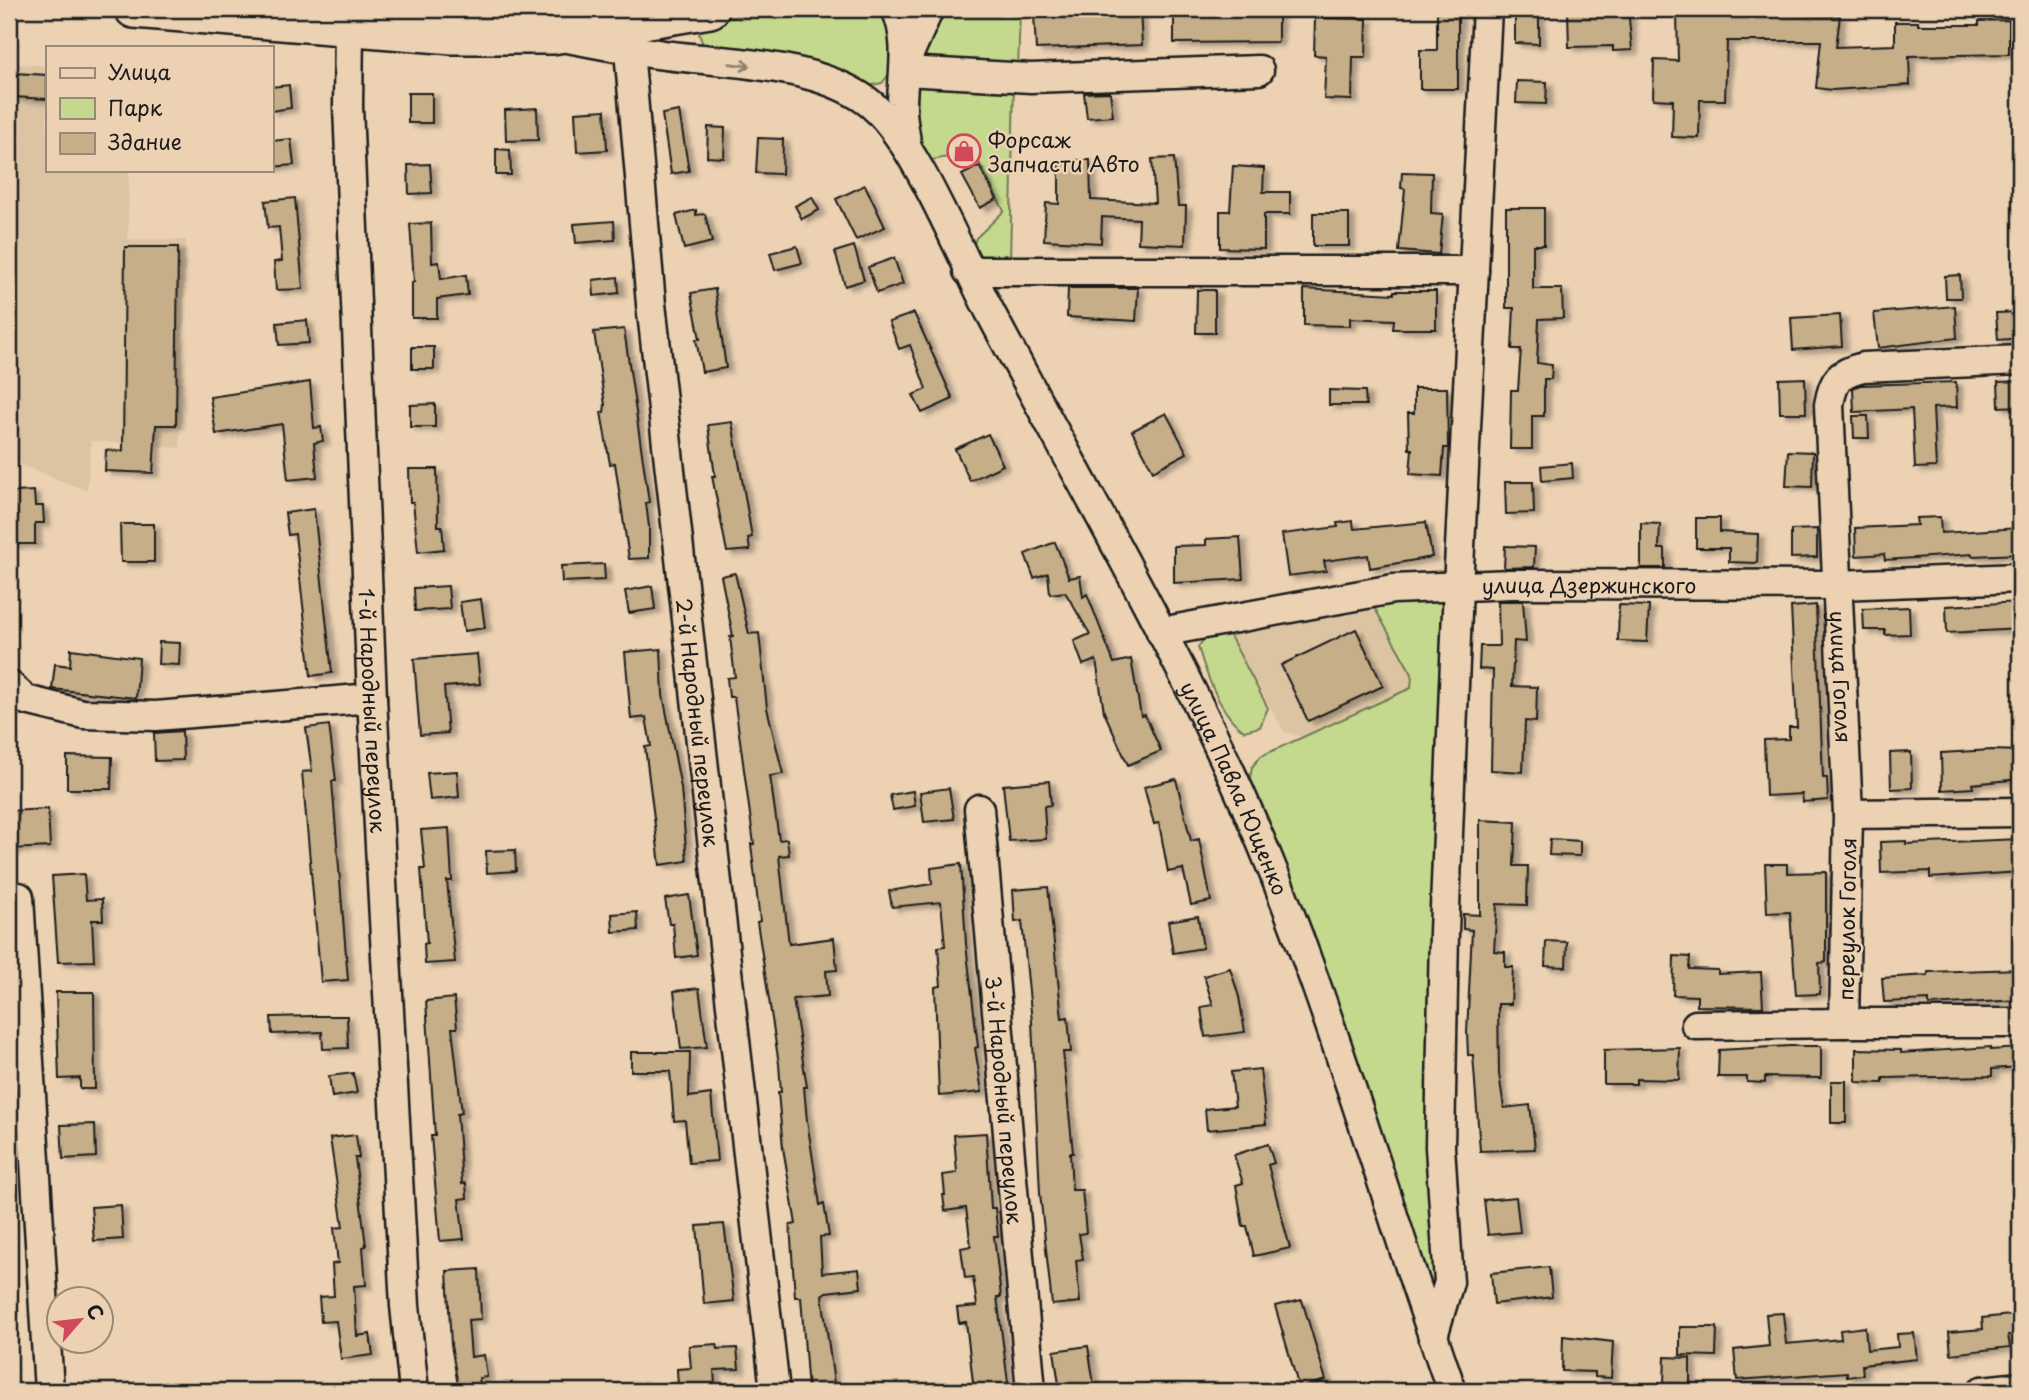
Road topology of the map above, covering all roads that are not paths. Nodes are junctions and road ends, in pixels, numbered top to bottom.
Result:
1 (134, 9) edge
2 (895, 9) edge
3 (929, 9) edge
4 (1488, 9) edge
5 (701, 10) edge
6 (550, 22) edge
7 (349, 29) junction
8 (629, 50) junction
9 (697, 60) junction
10 (906, 65) junction
11 (1258, 70) dead end
12 (907, 148) junction
13 (968, 271) junction
14 (1474, 271) junction
15 (2020, 360) edge
16 (2020, 578) edge
17 (1838, 585) junction
18 (1458, 587) junction
19 (1161, 632) junction
20 (9, 685) edge
21 (372, 698) junction
22 (979, 809) dead end
23 (2020, 812) edge
24 (1848, 814) junction
25 (19, 897) dead end
26 (1844, 1023) junction
27 (2020, 1023) edge
28 (1696, 1025) dead end
29 (1433, 1336) junction
30 (2020, 1387) edge
31 (49, 1391) edge
32 (414, 1391) edge
33 (775, 1391) edge
34 (1031, 1391) edge
35 (1452, 1391) edge
36 (1982, 1391) edge

1 - 7 main road
2 - 10 street
3 - 10 street
4 - 14 street
5 - 6 main road
5 - 9 street
6 - 7 main road
6 - 8 street
7 - 21 street, 1-й Народный переулок
8 - 9 street
8 - 33 street, 2-й Народный переулок
9 -> 12 street
10 - 11 street
10 - 12 street
12 - 13 street, улица Павла Ющенко
13 - 14 street
13 - 19 street, улица Павла Ющенко
14 - 18 street
15 - 17 street, улица Гоголя
16 - 17 street, улица Дзержинского
17 - 18 street, улица Дзержинского
17 - 24 street, улица Гоголя
18 - 19 street, улица Дзержинского
18 - 29 street
19 - 29 street, улица Павла Ющенко
20 - 21 street
21 - 32 street, 1-й Народный переулок
22 - 34 street, 3-й Народный переулок
23 - 24 street
24 - 26 street, переулок Гоголя
25 - 31 street
26 - 27 street, переулок Гоголя
26 - 28 street, переулок Гоголя
29 - 35 street, улица Павла Ющенко
30 - 36 street

